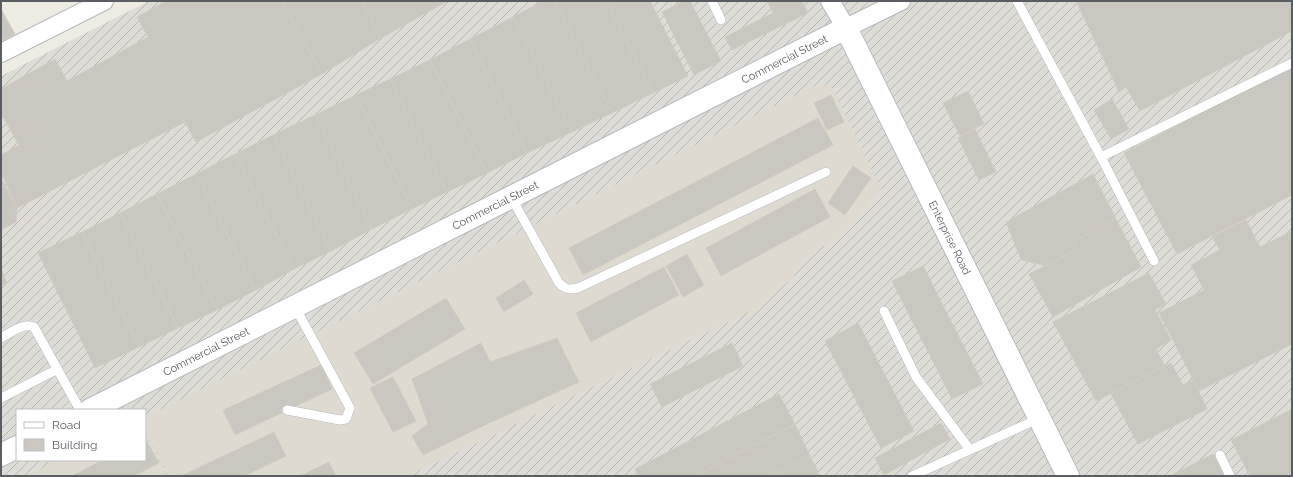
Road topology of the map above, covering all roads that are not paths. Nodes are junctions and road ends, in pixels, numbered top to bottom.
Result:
1 (104, 1) edge
2 (712, 1) edge
3 (830, 1) edge
4 (901, 1) edge
5 (1017, 1) edge
6 (721, 20) dead end
7 (846, 28) junction
8 (1, 53) edge
9 (1292, 63) edge
10 (1101, 157) junction
11 (826, 172) dead end
12 (511, 197) junction
13 (1154, 261) dead end
14 (295, 307) junction
15 (884, 311) dead end
16 (1, 338) edge
17 (58, 369) junction
18 (1, 398) edge
19 (79, 409) edge
20 (92, 409) edge
21 (287, 410) dead end
22 (1040, 418) junction
23 (970, 450) junction
24 (1220, 455) dead end
25 (912, 476) edge
26 (1068, 476) edge
27 (1230, 476) edge

1 - 8 street
2 - 6 lane
3 - 7 street, Enterprise Road
4 - 7 street, Commercial Street
5 - 10 lane
7 - 12 main road, Commercial Street
7 - 22 main road, Enterprise Road
9 - 10 lane
10 - 13 lane
11 - 12 lane
12 - 14 main road, Commercial Street
14 - 20 main road, Commercial Street
14 - 21 lane
15 - 23 lane
16 - 17 lane
17 - 18 lane
17 - 19 lane
22 - 23 lane
22 - 26 main road, Enterprise Road
23 - 25 lane
24 - 27 lane

